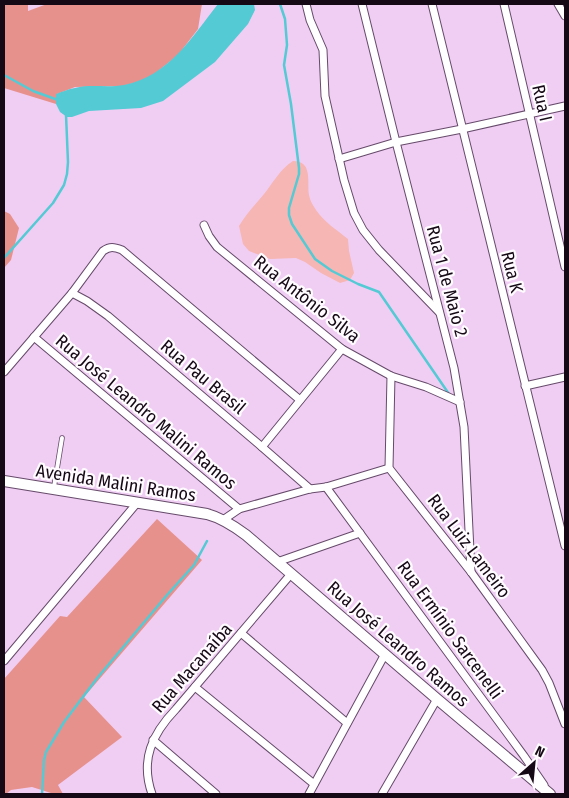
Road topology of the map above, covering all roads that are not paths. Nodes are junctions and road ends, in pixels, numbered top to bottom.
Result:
1 (306, 4) edge
2 (362, 4) edge
3 (432, 4) edge
4 (504, 4) edge
5 (558, 4) edge
6 (565, 16) edge
7 (565, 106) edge
8 (530, 115) junction
9 (462, 129) junction
10 (396, 142) junction
11 (339, 159) junction
12 (204, 225) dead end
13 (565, 267) edge
14 (72, 293) junction
15 (439, 312) junction
16 (34, 337) junction
17 (342, 349) junction
18 (4, 372) edge
19 (391, 376) junction
20 (565, 377) edge
21 (525, 386) junction
22 (300, 400) junction
23 (460, 402) junction
24 (62, 438) dead end
25 (262, 447) junction
26 (389, 468) junction
27 (4, 481) edge
28 (326, 487) junction
29 (54, 489) junction
30 (310, 489) junction
31 (137, 503) junction
32 (239, 509) junction
33 (223, 520) junction
34 (360, 533) junction
35 (565, 546) edge
36 (277, 562) junction
37 (471, 572) junction
38 (291, 574) junction
39 (241, 634) junction
40 (385, 654) junction
41 (4, 661) edge
42 (195, 687) junction
43 (437, 699) junction
44 (347, 723) junction
45 (565, 724) edge
46 (153, 740) junction
47 (314, 784) junction
48 (550, 793) edge
49 (152, 794) edge
50 (216, 794) edge
51 (309, 794) edge
52 (382, 794) edge

1 - 11 street
2 - 10 street, Rua 1 de Maio 2
3 - 9 street, Rua K
4 - 8 street, Rua I
5 - 6 street
7 - 8 street
8 - 9 street
8 - 13 street, Rua I
9 - 10 street
9 - 21 street, Rua K
10 - 11 street
10 - 15 street, Rua 1 de Maio 2
11 - 15 street
12 - 17 street, Rua Antônio Silva
14 - 16 street
14 - 22 street
14 - 25 street, Rua Pau Brasil
15 - 23 street, Rua 1 de Maio 2
16 - 18 street
16 - 32 street, Rua José Leandro Malini Ramos
17 - 19 street, Rua Antônio Silva
17 - 22 street
19 - 23 street, Rua Antônio Silva
19 - 26 street
20 - 21 street
21 - 35 street, Rua K
22 - 25 street
23 - 37 street, Rua 1 de Maio 2
24 - 29 lane
25 - 30 street, Rua Pau Brasil
26 - 28 street
26 - 37 street, Rua Luiz Lameiro
27 - 29 street, Avenida Malini Ramos
28 - 30 street
28 - 34 street, Rua Ermínio Sarcenelli
29 - 31 street, Avenida Malini Ramos
30 - 32 street
31 - 33 street, Avenida Malini Ramos
31 - 41 street
32 - 33 street
33 - 36 street, Rua José Leandro Ramos
34 - 36 street
34 - 48 street, Rua Ermínio Sarcenelli
36 - 38 street, Rua José Leandro Ramos
37 - 45 street, Rua Luiz Lameiro
38 - 39 street, Rua Macanaíba
38 - 40 street, Rua José Leandro Ramos
39 - 42 street, Rua Macanaíba
39 - 44 street
40 - 43 street, Rua José Leandro Ramos
40 - 44 street
42 - 46 street, Rua Macanaíba
42 - 47 street
43 - 48 street, Rua José Leandro Ramos
43 - 52 street
44 - 47 street
46 - 49 street, Rua Macanaíba
46 - 50 street
47 - 51 street

